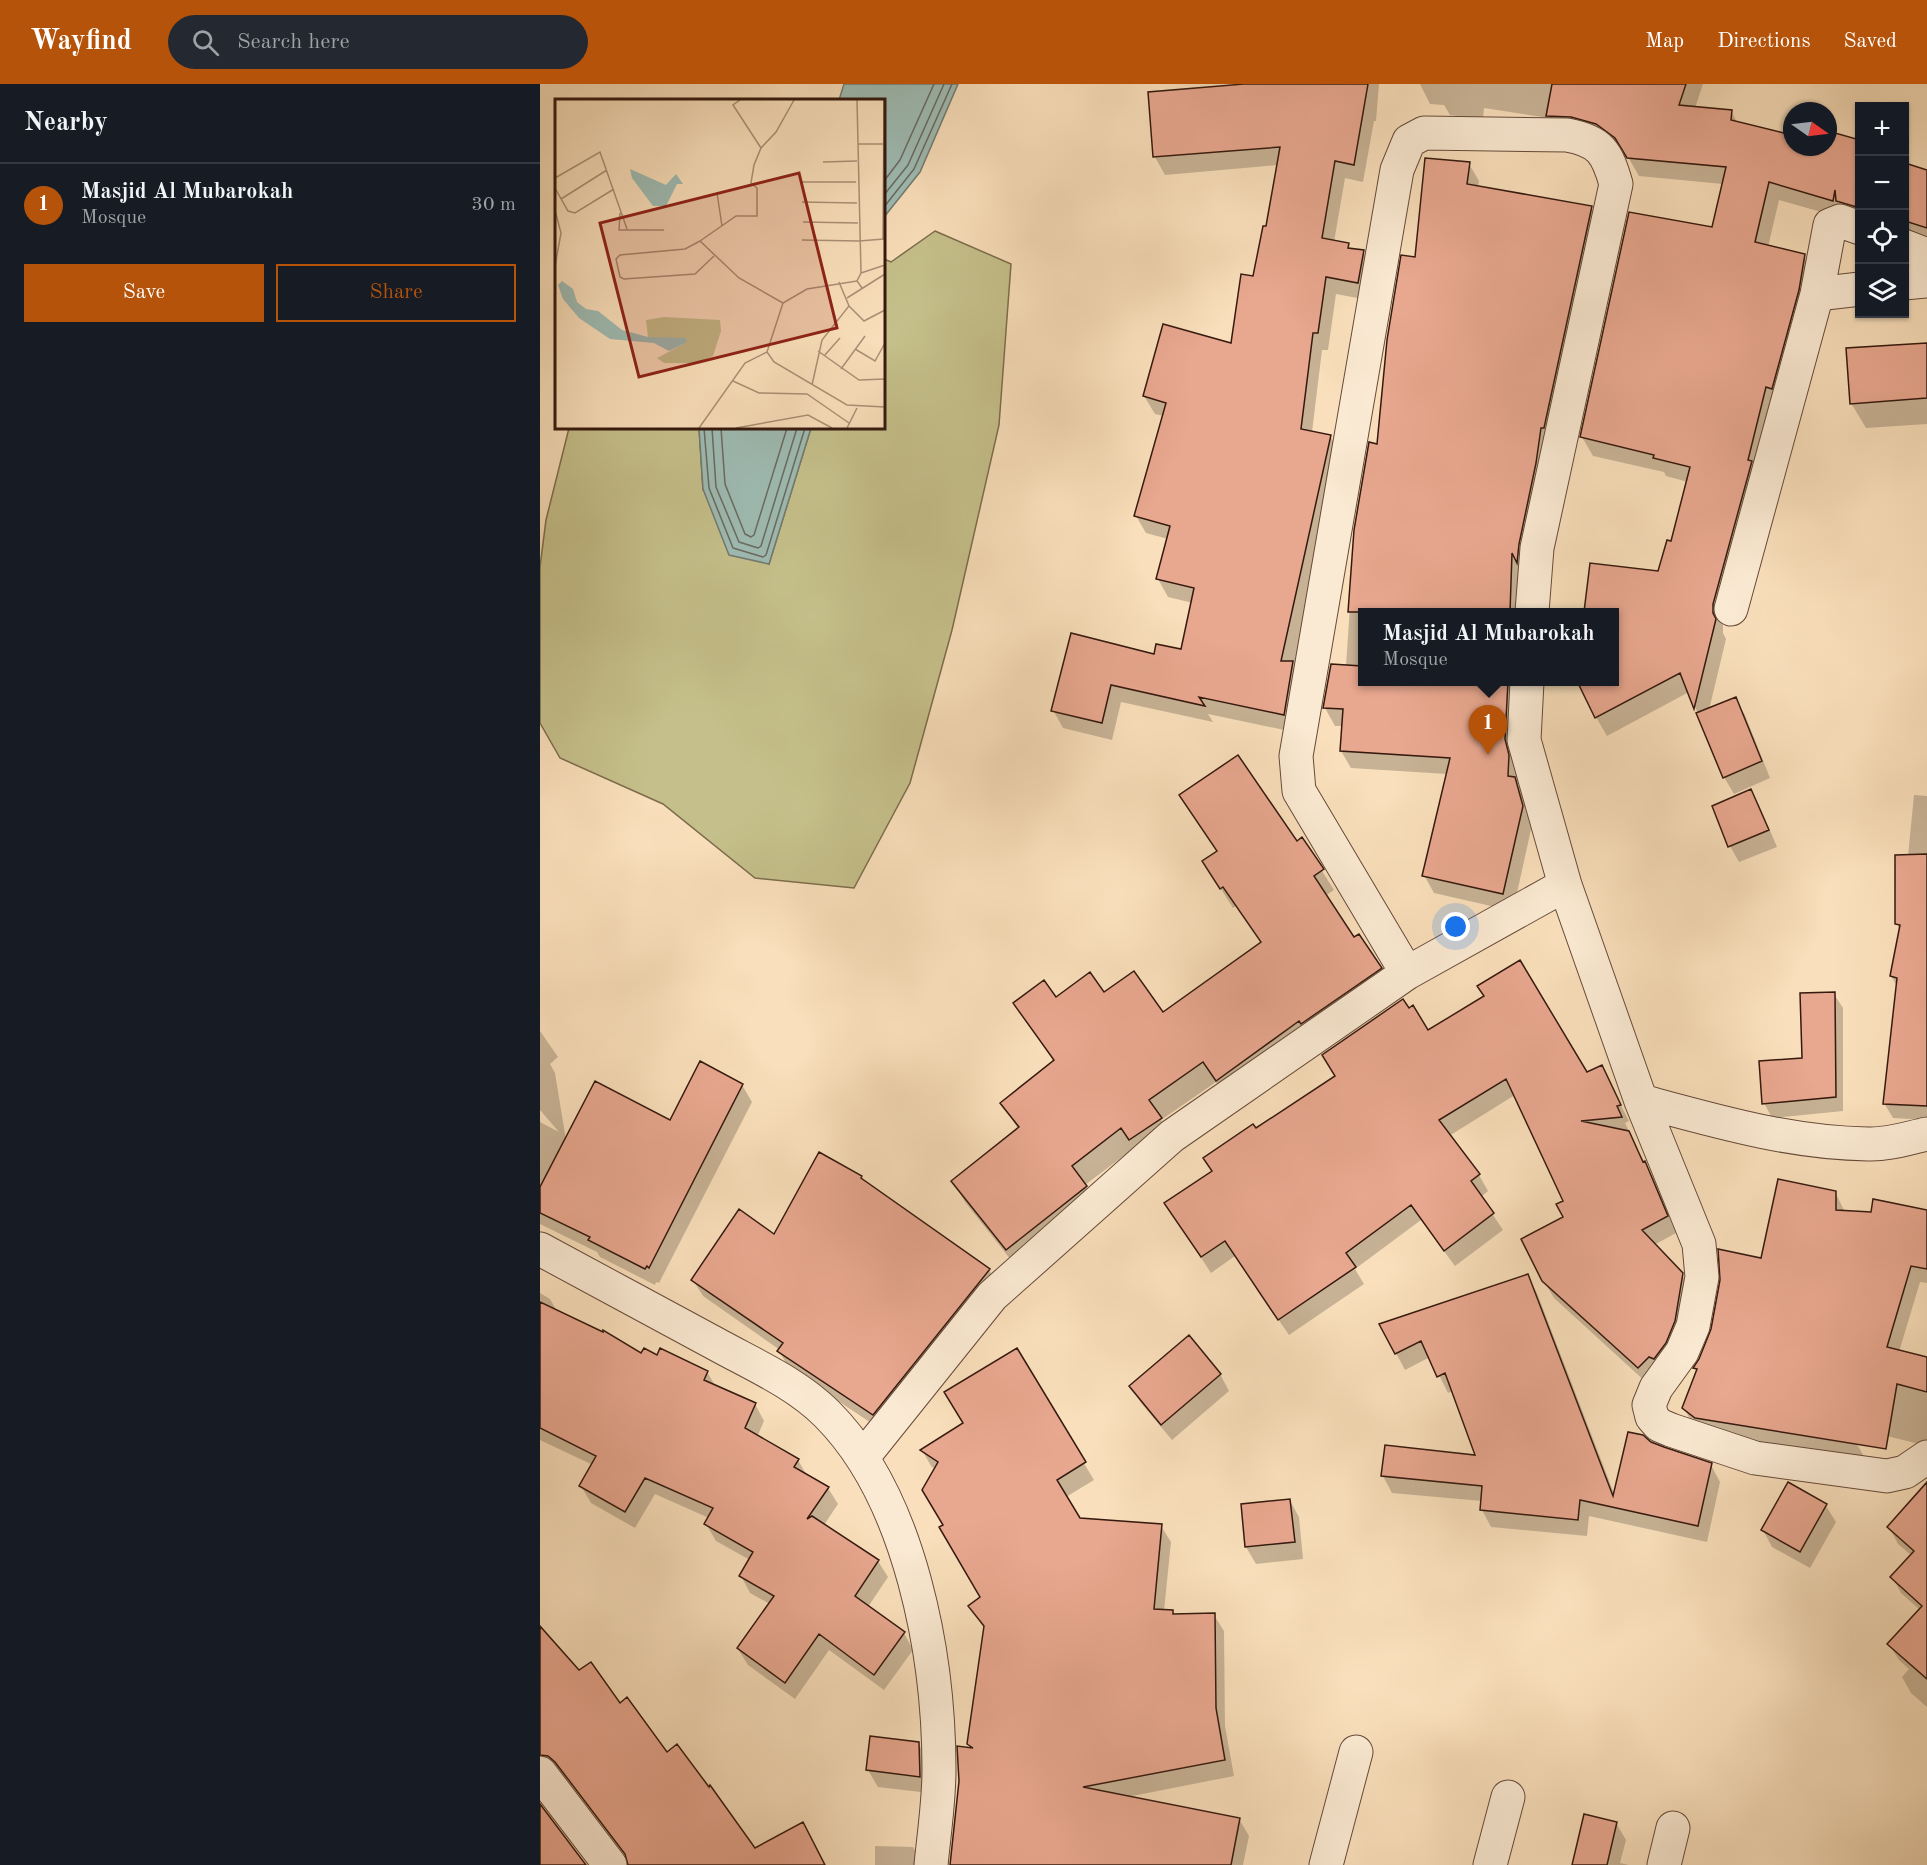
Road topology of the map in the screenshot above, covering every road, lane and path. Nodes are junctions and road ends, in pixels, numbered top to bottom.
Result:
1 (1855, 226) edge
2 (1909, 248) edge
3 (1927, 255) edge
4 (1927, 281) edge
5 (1909, 283) edge
6 (1855, 290) edge
7 (1816, 294) junction
8 (1532, 608) edge
9 (1731, 609) dead end
10 (1527, 686) edge
11 (1565, 885) junction
12 (1407, 973) junction
13 (1641, 1101) junction
14 (1927, 1134) edge
15 (540, 1249) edge
16 (863, 1457) junction
17 (1927, 1457) edge
18 (1356, 1752) dead end
19 (540, 1773) edge
20 (1508, 1797) dead end
21 (1673, 1828) dead end
22 (609, 1865) edge
23 (931, 1865) edge
24 (1326, 1865) edge
25 (1490, 1865) edge
26 (1664, 1865) edge

1 - 7 street
2 - 3 street
4 - 5 street
6 - 7 street
7 - 9 street
8 - 12 street
10 - 11 street
11 - 12 street
11 - 13 street
12 - 16 street
13 - 14 street
13 - 17 street
15 - 16 street
16 - 23 street
18 - 24 street
19 - 22 street
20 - 25 street
21 - 26 street

